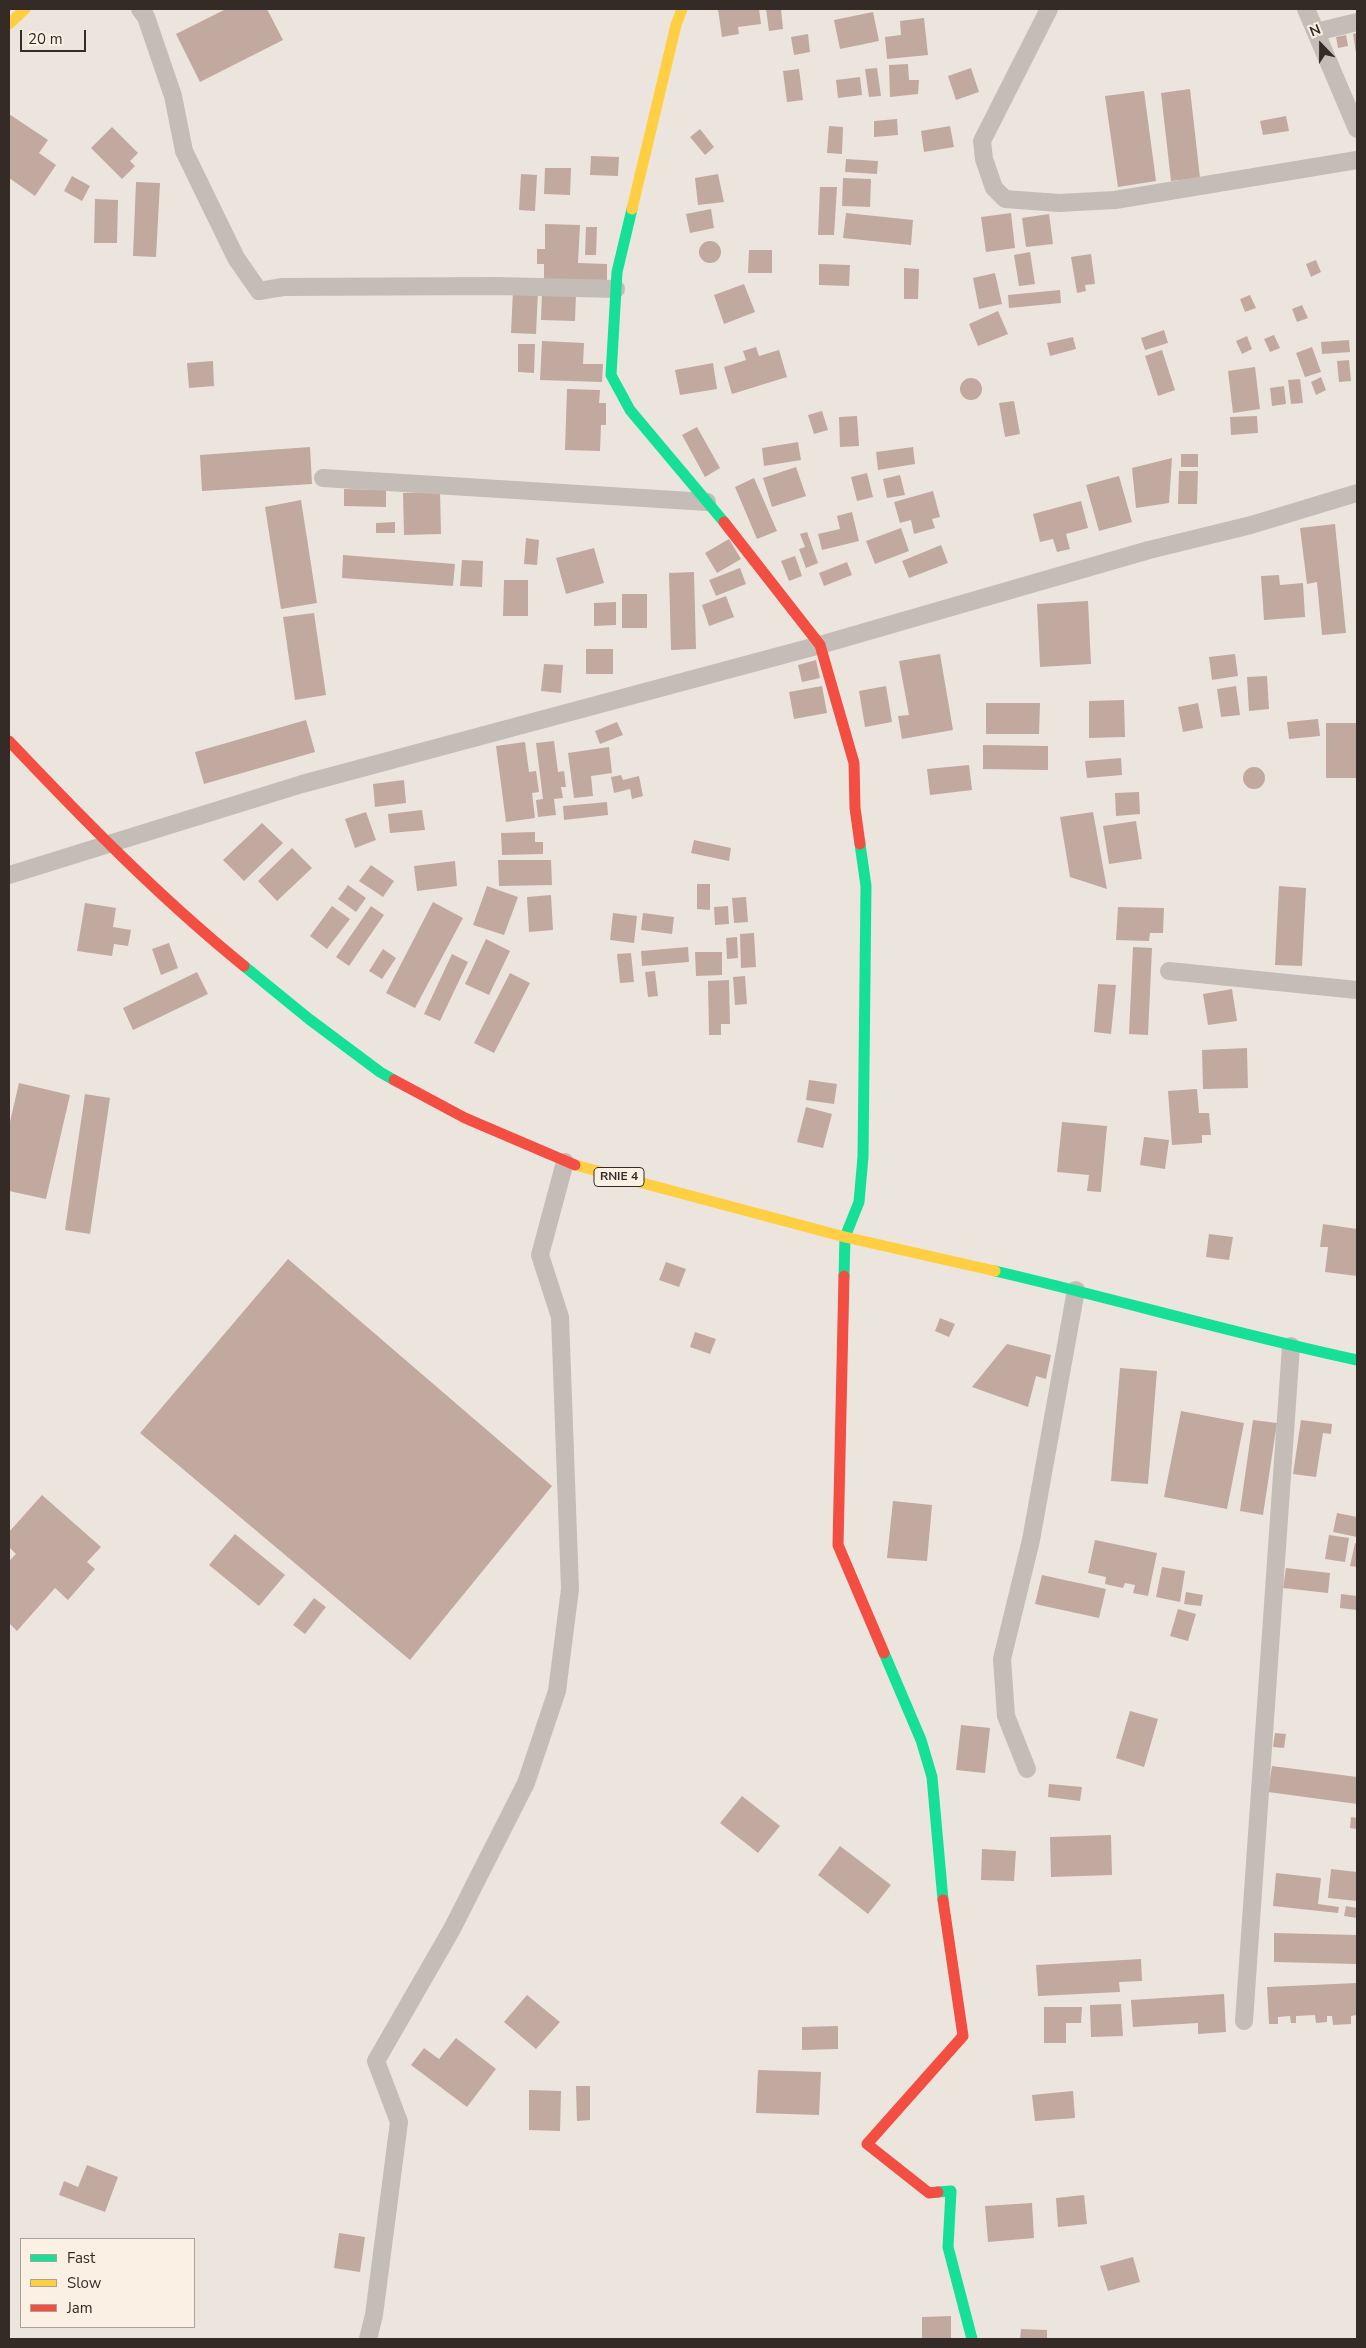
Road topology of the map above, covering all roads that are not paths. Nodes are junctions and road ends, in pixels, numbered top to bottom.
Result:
1 (25, 9) edge
2 (140, 9) edge
3 (682, 9) edge
4 (1049, 9) edge
5 (1306, 9) edge
6 (1357, 22) edge
7 (9, 24) edge
8 (1316, 32) junction
9 (1357, 129) edge
10 (1357, 160) edge
11 (616, 289) junction
12 (323, 478) dead end
13 (1357, 493) edge
14 (708, 502) junction
15 (820, 645) junction
16 (9, 741) edge
17 (107, 844) junction
18 (9, 875) edge
19 (1169, 970) dead end
20 (1357, 990) edge
21 (566, 1162) junction
22 (845, 1237) junction
23 (1076, 1290) junction
24 (1291, 1346) junction
25 (1357, 1360) edge
26 (1026, 1769) dead end
27 (1244, 2021) dead end
28 (368, 2339) edge
29 (972, 2339) edge

1 - 7 street
2 - 11 street
3 - 11 street
4 - 10 street
5 - 8 street
6 - 8 street
8 - 9 street
11 - 14 street
12 - 14 street
13 - 15 street
14 - 15 street
15 - 17 street
15 - 22 street
16 - 17 street, RNIE 4
17 - 18 street
17 - 21 street, RNIE 4
19 - 20 street
21 - 22 street, RNIE 4
21 - 28 street
22 - 23 street, RNIE 4
22 - 29 street
23 - 24 street, RNIE 4
23 - 26 street
24 - 25 street, RNIE 4
24 - 27 street

